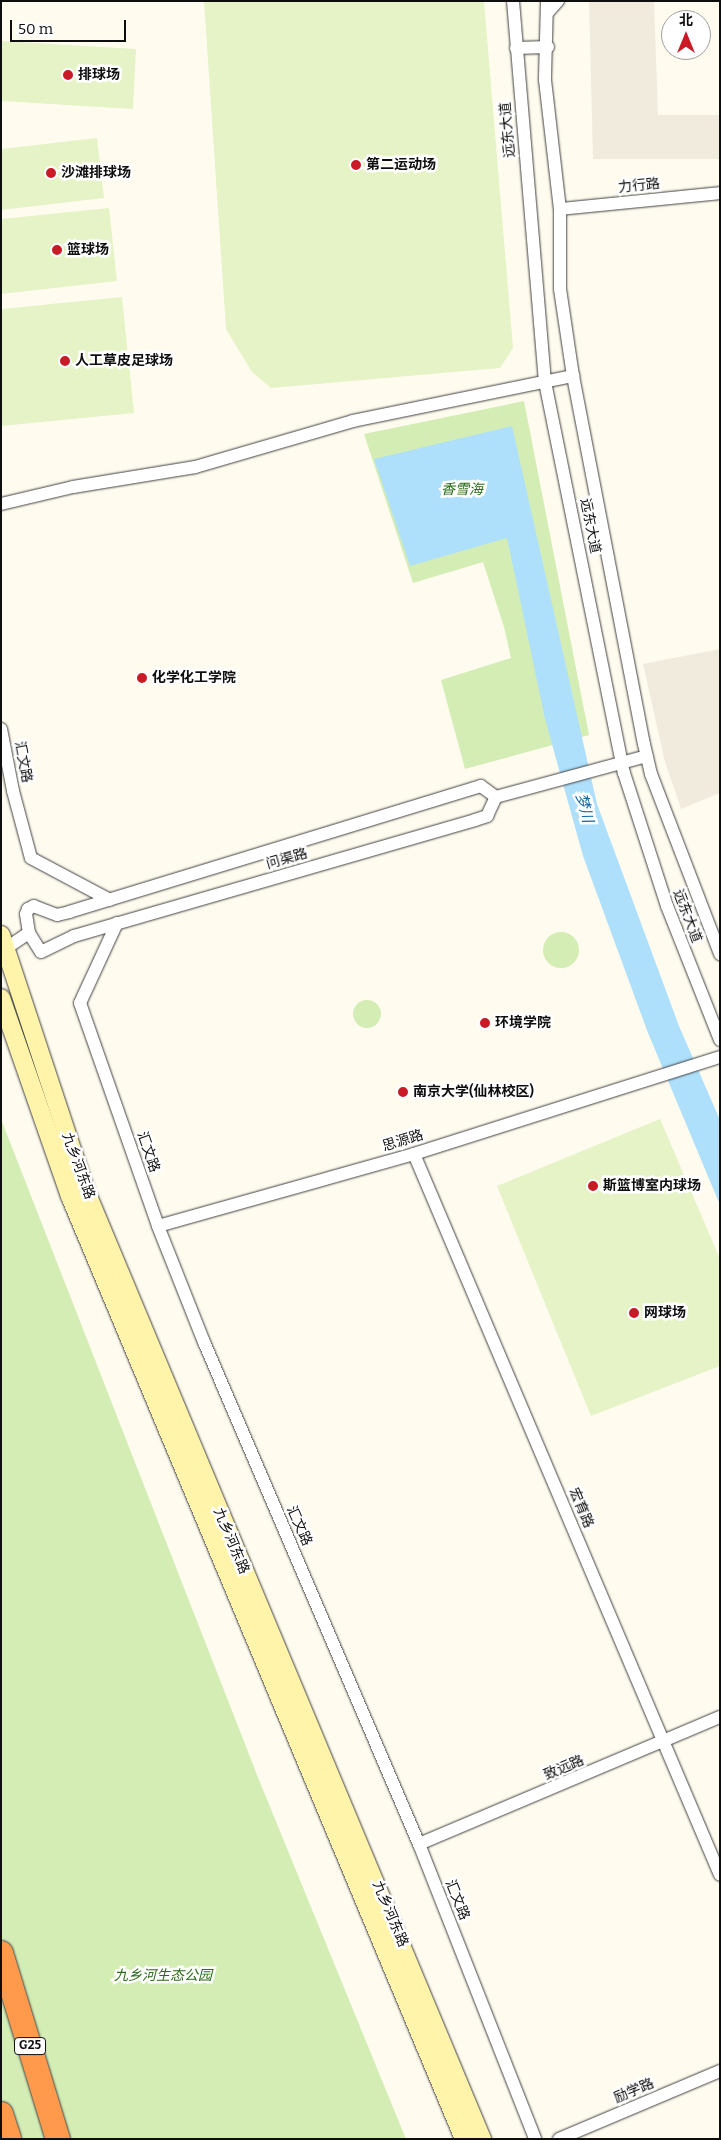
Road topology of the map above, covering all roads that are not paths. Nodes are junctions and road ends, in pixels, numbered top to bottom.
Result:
1 (513, 1) edge
2 (558, 1) edge
3 (547, 7) edge
4 (548, 47) junction
5 (516, 48) junction
6 (720, 193) edge
7 (560, 209) junction
8 (573, 376) junction
9 (545, 382) junction
10 (1, 504) edge
11 (1, 729) edge
12 (647, 756) junction
13 (622, 764) junction
14 (496, 797) junction
15 (110, 900) junction
16 (117, 923) junction
17 (29, 933) junction
18 (2, 944) edge
19 (720, 954) edge
20 (1, 998) edge
21 (720, 1040) edge
22 (714, 1058) edge
23 (414, 1154) junction
24 (158, 1226) junction
25 (720, 1717) edge
26 (663, 1742) junction
27 (419, 1844) junction
28 (720, 1875) edge
29 (1, 1953) edge
30 (720, 2071) edge
31 (1, 2114) edge
32 (9, 2139) edge
33 (58, 2139) edge
34 (464, 2139) edge
35 (482, 2139) edge
36 (535, 2139) edge
37 (559, 2139) edge

1 - 5 street, 远东大道
2 - 3 street
3 - 4 street, 远东大道
4 - 5 street
4 - 7 street, 远东大道
5 - 9 street, 远东大道
6 - 7 street, 力行路
7 - 8 street, 远东大道
8 - 9 street
8 - 12 street, 远东大道
9 - 10 street
9 - 13 street, 远东大道
11 - 15 street, 汇文路
12 - 13 street
12 - 19 street, 远东大道
13 - 14 street
13 - 21 street, 远东大道
14 - 15 street, 问渠路
14 - 16 street, 问渠路
15 - 17 street, 问渠路
16 - 17 street, 问渠路
16 - 24 street, 汇文路
17 - 18 street
18 - 35 main road, 九乡河东路
20 - 34 main road, 九乡河东路
22 - 23 street, 思源路
23 - 24 street, 思源路
23 - 26 street, 宏育路
24 - 27 street, 汇文路
25 - 26 street, 致远路
26 - 27 street, 致远路
26 - 28 street, 宏育路
27 - 36 street, 汇文路
29 - 33 highway, G25
30 - 37 street, 励学路
31 - 32 highway

